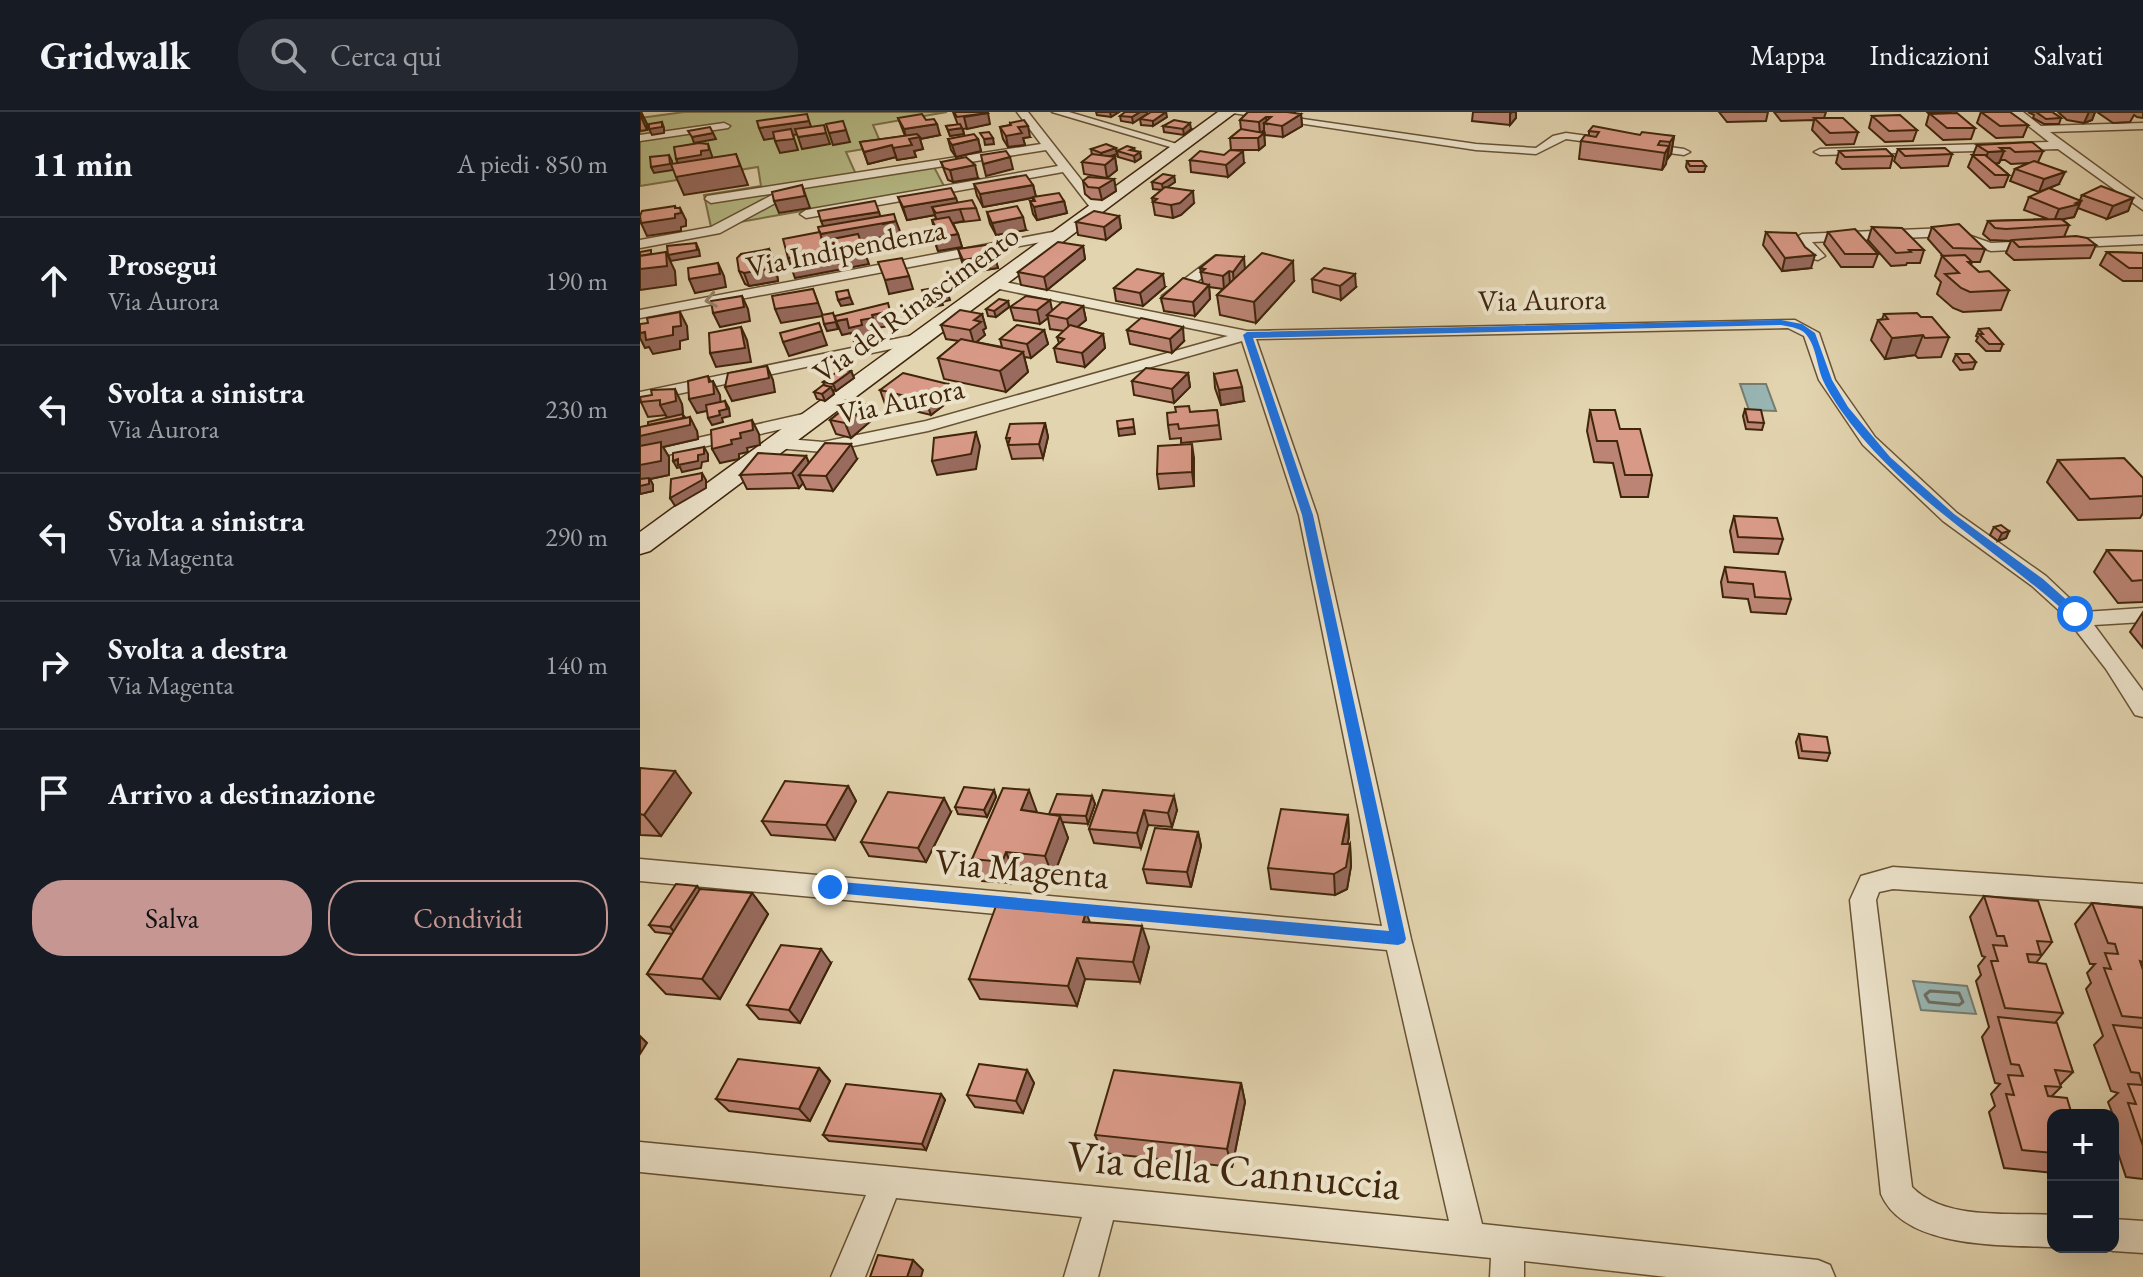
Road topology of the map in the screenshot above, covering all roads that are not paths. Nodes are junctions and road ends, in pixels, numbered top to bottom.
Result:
1 (1022, 112) edge
2 (1057, 112) edge
3 (1230, 112) edge
4 (2016, 112) edge
5 (724, 126) dead end
6 (2143, 128) edge
7 (2042, 132) junction
8 (640, 138) edge
9 (2061, 145) junction
10 (1048, 146) junction
11 (1181, 147) junction
12 (1684, 152) dead end
13 (1820, 152) dead end
14 (1065, 168) junction
15 (797, 185) junction
16 (711, 199) dead end
17 (2143, 206) edge
18 (1097, 208) junction
19 (806, 214) dead end
20 (1063, 234) junction
21 (1906, 234) junction
22 (2143, 240) edge
23 (640, 244) edge
24 (1924, 252) edge
25 (1818, 256) edge
26 (1215, 260) edge
27 (995, 284) junction
28 (640, 314) edge
29 (1148, 315) junction
30 (1247, 335) junction
31 (919, 339) junction
32 (640, 397) edge
33 (812, 417) junction
34 (776, 443) junction
35 (640, 456) edge
36 (640, 545) edge
37 (2143, 615) edge
38 (2079, 619) junction
39 (2143, 709) edge
40 (640, 870) edge
41 (2143, 895) edge
42 (1398, 939) junction
43 (640, 1157) edge
44 (887, 1182) junction
45 (1101, 1204) junction
46 (2047, 1231) edge
47 (2119, 1235) edge
48 (2143, 1237) edge
49 (1469, 1239) junction
50 (1508, 1243) junction
51 (848, 1277) edge
52 (1081, 1277) edge
53 (1507, 1277) edge
54 (1818, 1277) edge

1 - 10 street
2 - 11 street
3 - 11 street, Via del Rinascimento
3 - 12 street
4 - 7 street
5 - 8 street
6 - 7 street
7 - 9 street
9 - 13 street
9 - 17 street
10 - 14 street
10 - 15 street
11 - 18 street, Via del Rinascimento
14 - 18 street
14 - 19 street
15 - 16 street
15 - 23 street
18 - 20 street, Via del Rinascimento
20 - 27 street, Via del Rinascimento
20 -> 28 street, Via Indipendenza
21 - 22 street
21 - 24 street
21 - 25 street
26 - 29 street
27 - 29 street
27 - 31 street, Via del Rinascimento
29 - 30 street
30 - 34 street, Via Aurora
30 - 38 street, Via Aurora
30 - 42 street
31 - 32 street
31 - 33 street, Via del Rinascimento
33 - 34 street, Via del Rinascimento
33 - 35 street
34 - 36 street, Via del Rinascimento
37 - 38 street
38 - 39 street, Via Aurora
40 - 42 street, Via Magenta
41 - 46 street
42 - 49 street
43 - 44 street, Via della Cannuccia
44 - 45 street, Via della Cannuccia
44 - 51 street
45 - 49 street, Via della Cannuccia
45 - 52 street
47 - 48 street
49 - 50 street, Via della Cannuccia
50 - 53 street
50 - 54 street, Via della Cannuccia

